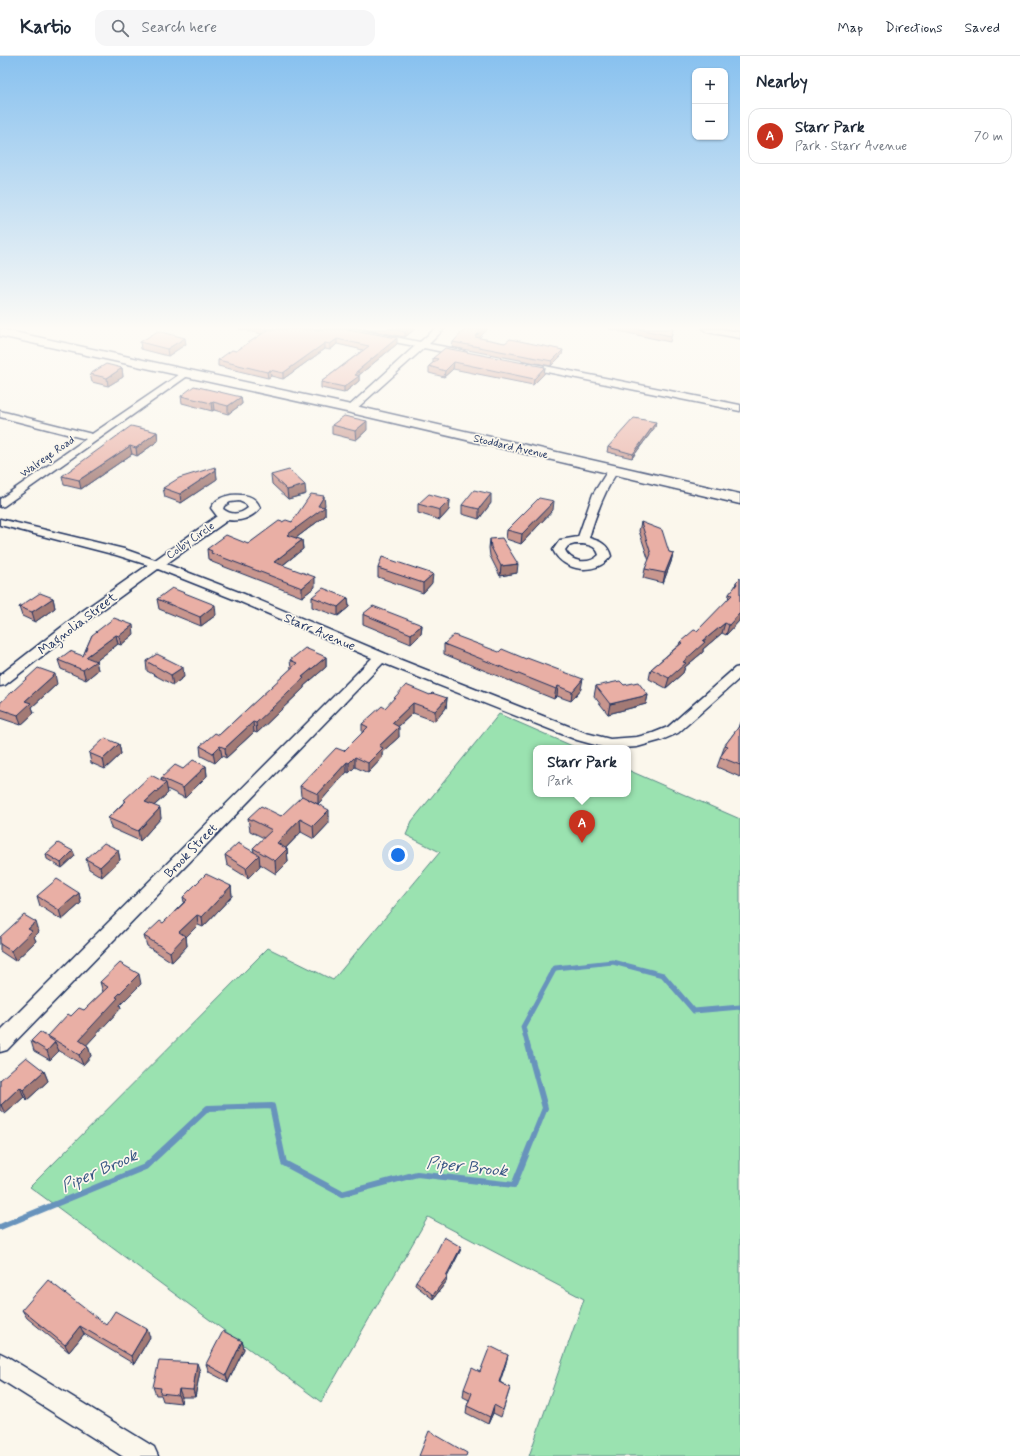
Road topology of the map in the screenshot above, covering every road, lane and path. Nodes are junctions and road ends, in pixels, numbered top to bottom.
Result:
1 (156, 394) edge
2 (284, 394) edge
3 (367, 394) edge
4 (671, 394) edge
5 (740, 408) edge
6 (351, 409) junction
7 (0, 414) edge
8 (94, 438) junction
9 (614, 469) junction
10 (740, 499) edge
11 (0, 504) edge
12 (225, 516) dead end
13 (0, 522) edge
14 (583, 540) dead end
15 (155, 564) junction
16 (381, 657) junction
17 (740, 671) edge
18 (0, 682) edge
19 (0, 1044) edge
20 (0, 1365) edge
21 (145, 1456) edge

1 - 8 street, Walrege Road
2 - 6 street, Stoddard Avenue
3 - 6 street
4 - 5 street
6 - 9 street, Stoddard Avenue
7 - 8 street
8 - 11 street, Walrege Road
9 - 10 street, Stoddard Avenue
9 - 14 street
12 - 15 street, Colby Circle
13 - 15 street, Starr Avenue
15 - 16 street, Starr Avenue
15 - 18 street, Magnolia Street
16 - 17 street, Starr Avenue
16 - 19 street, Brook Street
20 - 21 street

